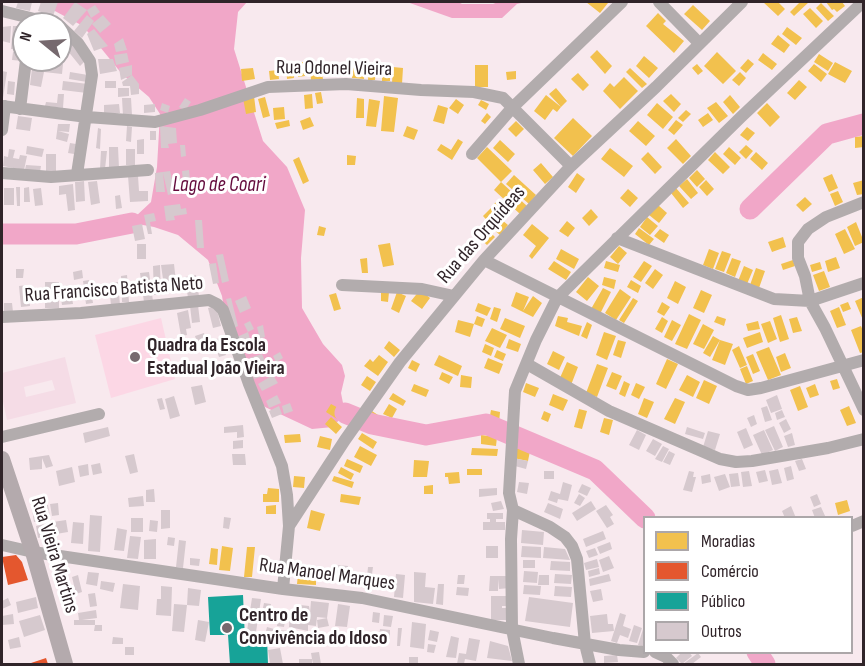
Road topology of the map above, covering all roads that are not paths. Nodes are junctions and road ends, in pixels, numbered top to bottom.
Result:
1 (622, 2) edge
2 (659, 2) edge
3 (742, 2) edge
4 (863, 2) edge
5 (72, 37) edge
6 (699, 43) junction
7 (25, 72) edge
8 (3, 106) edge
9 (512, 108) junction
10 (20, 109) junction
11 (87, 117) junction
12 (2, 130) edge
13 (472, 154) dead end
14 (570, 166) junction
15 (148, 171) dead end
16 (2, 172) edge
17 (77, 174) junction
18 (864, 202) edge
19 (617, 238) junction
20 (484, 260) junction
21 (864, 283) edge
22 (342, 285) dead end
23 (454, 296) junction
24 (557, 298) junction
25 (810, 301) junction
26 (2, 317) edge
27 (864, 360) edge
28 (527, 364) junction
29 (844, 366) junction
30 (864, 410) edge
31 (99, 414) dead end
32 (2, 437) edge
33 (864, 439) edge
34 (2, 459) edge
35 (513, 510) junction
36 (289, 526) junction
37 (2, 544) edge
38 (33, 552) junction
39 (283, 589) junction
40 (512, 629) junction
41 (585, 644) junction
42 (643, 652) edge
43 (66, 664) edge
44 (519, 664) edge
45 (590, 664) edge

1 - 9 street
2 - 6 street
3 - 6 street, Rua das Orquídeas
4 - 19 street
5 - 11 street
6 - 14 street, Rua das Orquídeas
7 - 10 street
8 - 10 street, Rua Odonel Vieira
8 - 12 street
9 - 11 street, Rua Odonel Vieira
9 - 13 street
9 - 14 street, Rua Odonel Vieira
10 - 11 street, Rua Odonel Vieira
11 - 17 street
14 - 20 street, Rua das Orquídeas
15 - 17 street
16 - 17 street
18 - 25 street
19 - 24 street
19 - 25 street
20 - 23 street, Rua das Orquídeas
20 - 24 street
21 - 25 street
22 - 23 street
23 - 36 street, Rua das Orquídeas
24 - 28 street
24 - 29 street
25 - 29 street
26 - 36 street, Rua Francisco Batista Neto
27 - 29 street
28 - 33 street
28 - 35 street
29 - 30 street
31 - 32 street
34 - 38 main road, Rua Vieira Martins
35 - 40 street
35 - 41 street
36 - 39 street, Rua Francisco Batista Neto
37 - 38 street, Rua Manoel Marques
38 - 39 street, Rua Manoel Marques
38 - 43 main road, Rua Vieira Martins
39 - 40 street, Rua Manoel Marques
40 - 41 street, Rua Manoel Marques
40 - 44 street
41 - 42 street, Rua Manoel Marques
41 - 45 street

